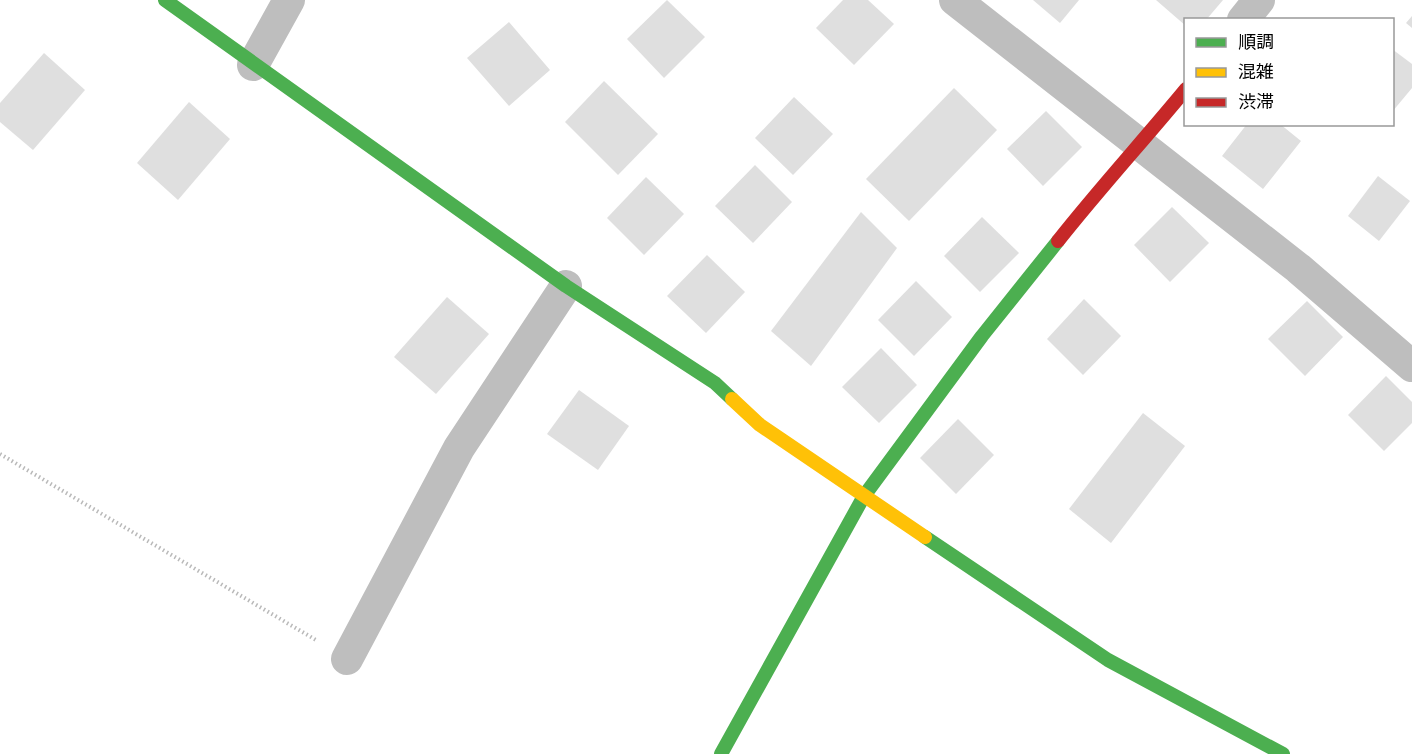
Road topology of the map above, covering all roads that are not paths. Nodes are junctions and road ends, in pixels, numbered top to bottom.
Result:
1 (165, 0) edge
2 (290, 0) edge
3 (955, 0) edge
4 (1259, 0) edge
5 (1245, 18) edge
6 (253, 65) junction
7 (1184, 91) edge
8 (1141, 144) junction
9 (566, 286) junction
10 (1412, 366) edge
11 (864, 495) junction
12 (347, 659) road end
13 (721, 754) edge
14 (1283, 754) edge

1 - 6 street
2 - 6 street
3 - 8 street
4 - 5 street
6 - 9 street
7 - 8 street
8 - 10 street
8 - 11 street
9 - 11 street
9 - 12 street
11 - 13 street
11 - 14 street

